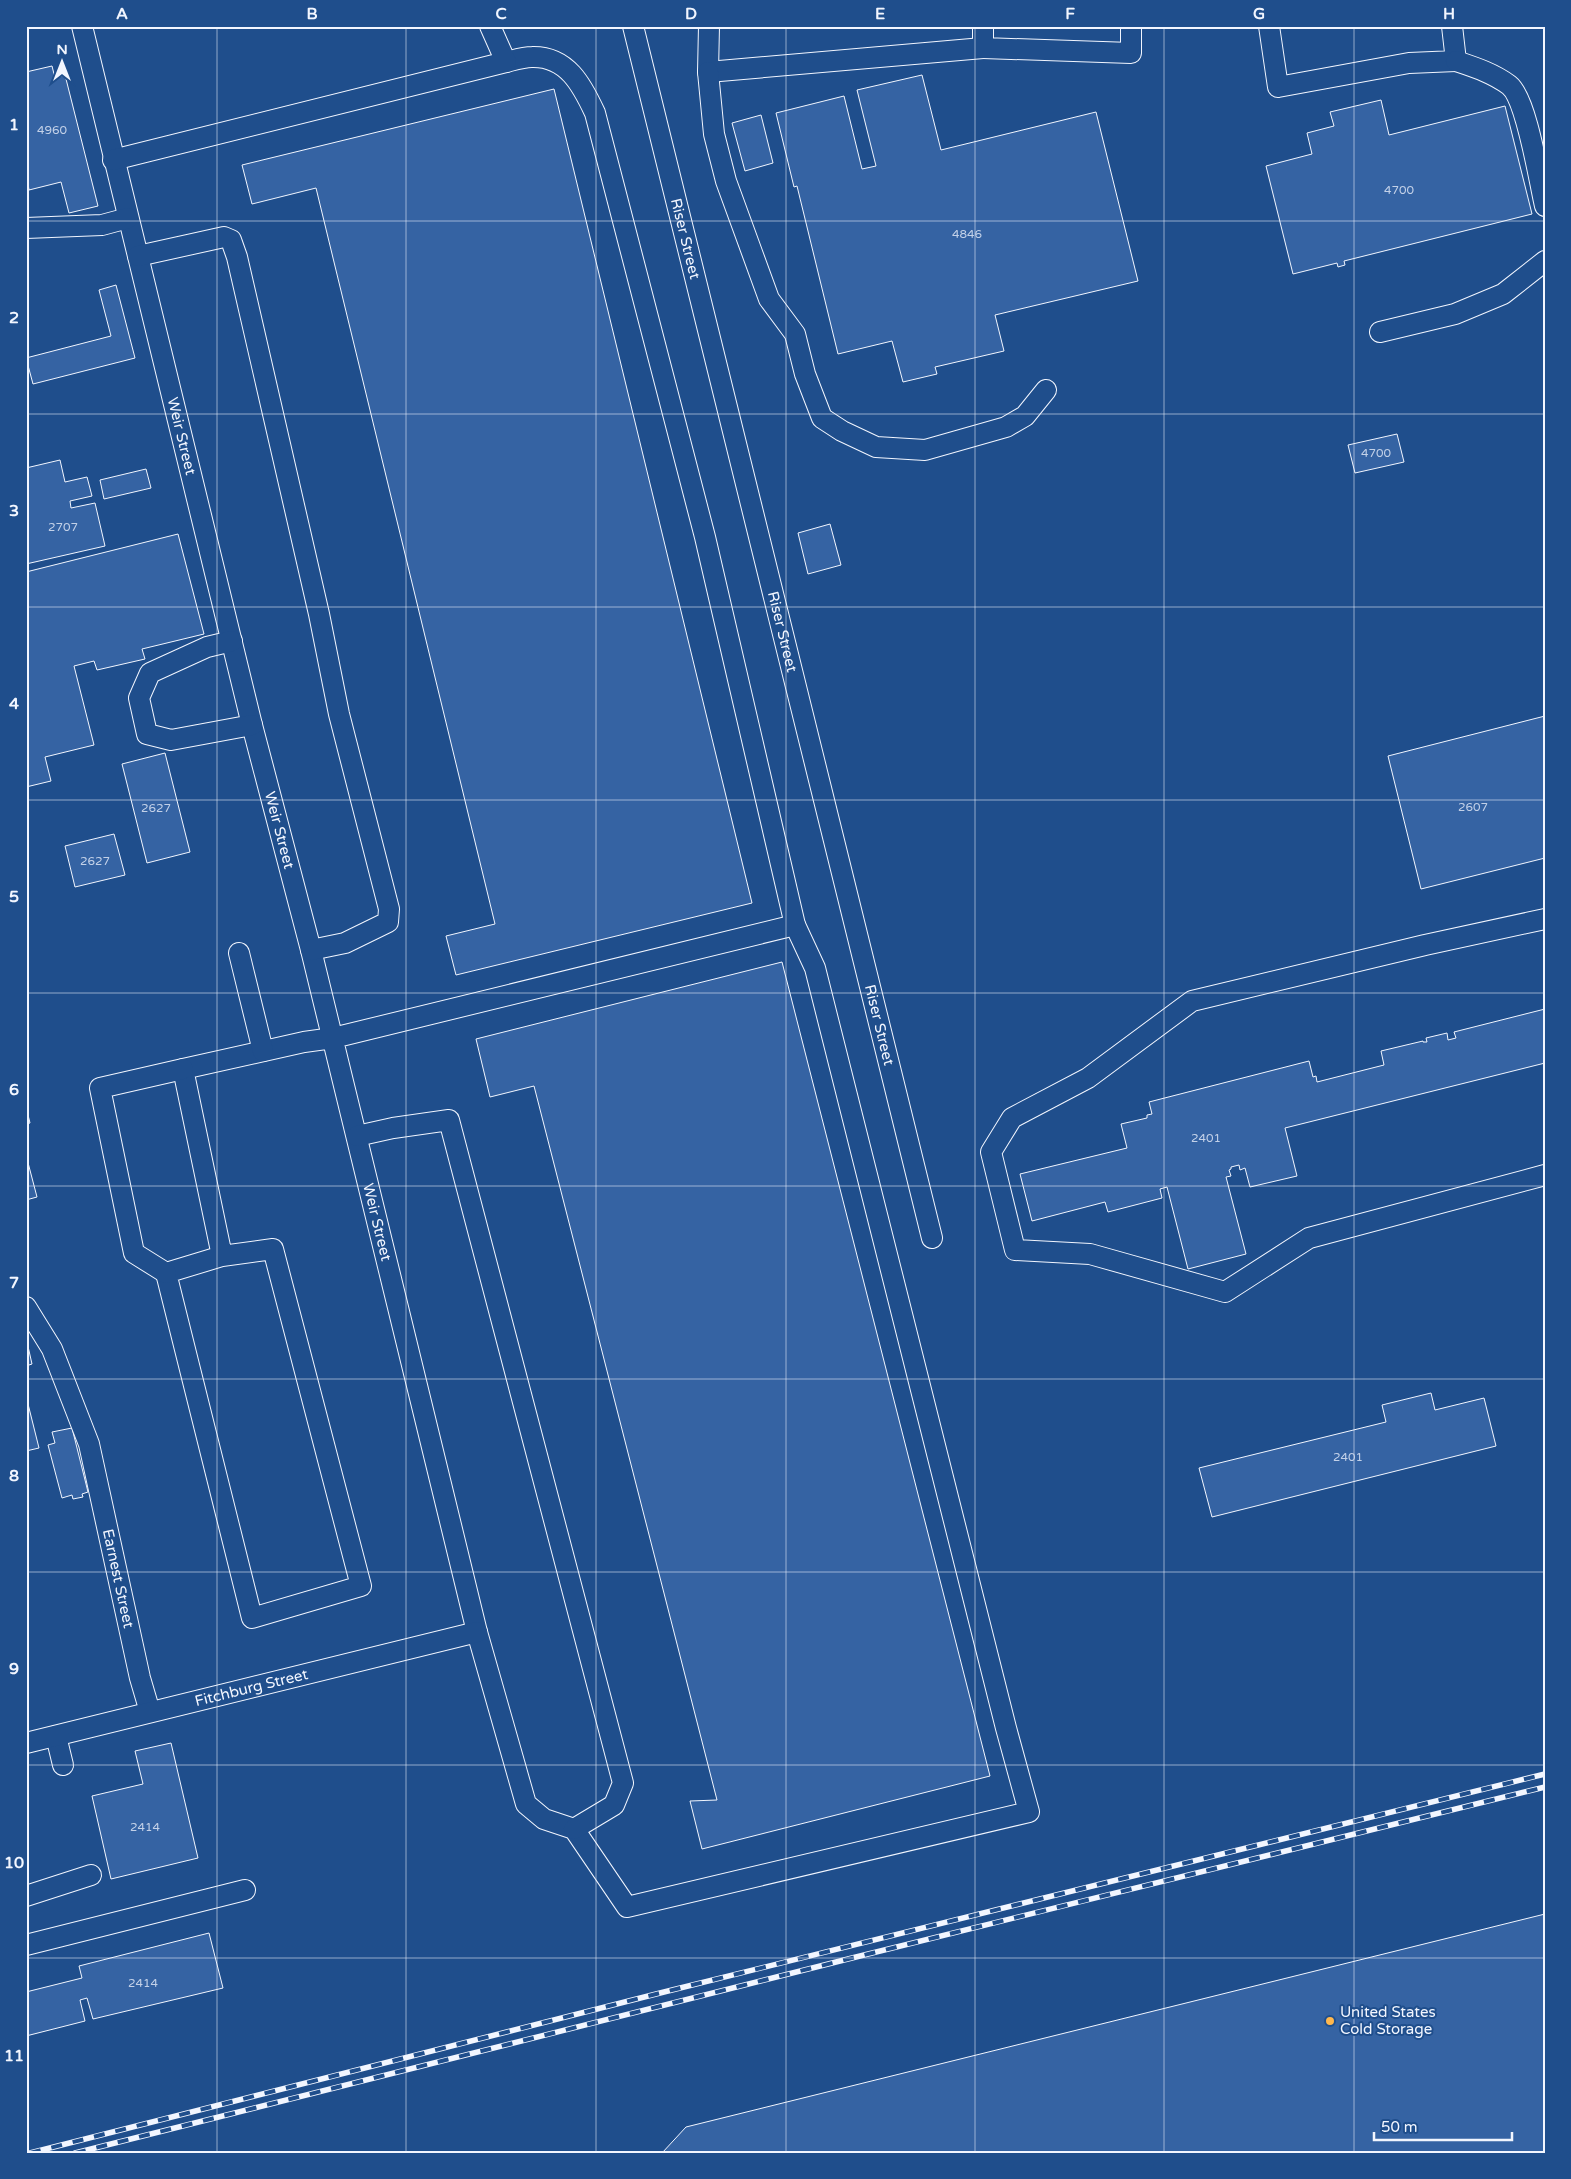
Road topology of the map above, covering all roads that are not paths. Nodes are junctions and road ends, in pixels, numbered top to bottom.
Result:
1 (82, 26) edge
2 (490, 26) edge
3 (633, 26) edge
4 (709, 26) edge
5 (983, 26) edge
6 (1131, 26) edge
7 (1269, 26) edge
8 (1452, 26) edge
9 (983, 48) junction
10 (1456, 61) junction
11 (506, 62) junction
12 (708, 72) junction
13 (113, 160) junction
14 (1545, 206) edge
15 (128, 218) junction
16 (26, 228) edge
17 (138, 256) junction
18 (1545, 261) edge
19 (1380, 332) dead end
20 (1046, 390) dead end
21 (232, 642) junction
22 (252, 725) junction
23 (1545, 919) edge
24 (795, 925) junction
25 (311, 950) junction
26 (239, 953) dead end
27 (333, 1038) junction
28 (263, 1051) junction
29 (183, 1069) junction
30 (357, 1136) junction
31 (1545, 1176) edge
32 (932, 1238) dead end
33 (222, 1256) junction
34 (166, 1274) junction
35 (26, 1307) edge
36 (476, 1632) junction
37 (150, 1712) junction
38 (56, 1736) junction
39 (26, 1743) edge
40 (63, 1765) dead end
41 (574, 1829) junction
42 (91, 1875) dead end
43 (245, 1890) dead end
44 (26, 1896) edge
45 (26, 1945) edge

1 - 13 street, Weir Street
2 - 11 street
3 - 32 street, Riser Street
4 - 12 street
5 - 9 street
6 - 9 street
7 - 10 street
8 - 10 street
9 - 12 street
10 - 14 street
11 - 13 street
11 - 24 street
12 - 20 street
13 - 15 street, Weir Street
15 - 16 street
15 - 17 street, Weir Street
17 - 21 street, Weir Street
17 - 25 street
18 - 19 street
21 - 22 street, Weir Street
21 - 22 street
22 - 25 street, Weir Street
23 - 31 street
24 - 27 street
24 - 41 street
25 - 27 street, Weir Street
26 - 28 street
27 - 28 street
27 - 30 street, Weir Street
28 - 29 street
29 - 33 street
29 - 34 street
30 - 36 street, Weir Street
30 - 41 street
33 - 34 street
33 - 34 street
35 - 37 street, Earnest Street
36 - 37 street, Fitchburg Street
36 - 41 street, Weir Street
37 - 38 street, Fitchburg Street
38 - 39 street, Fitchburg Street
38 - 40 street
42 - 44 street
43 - 45 street

